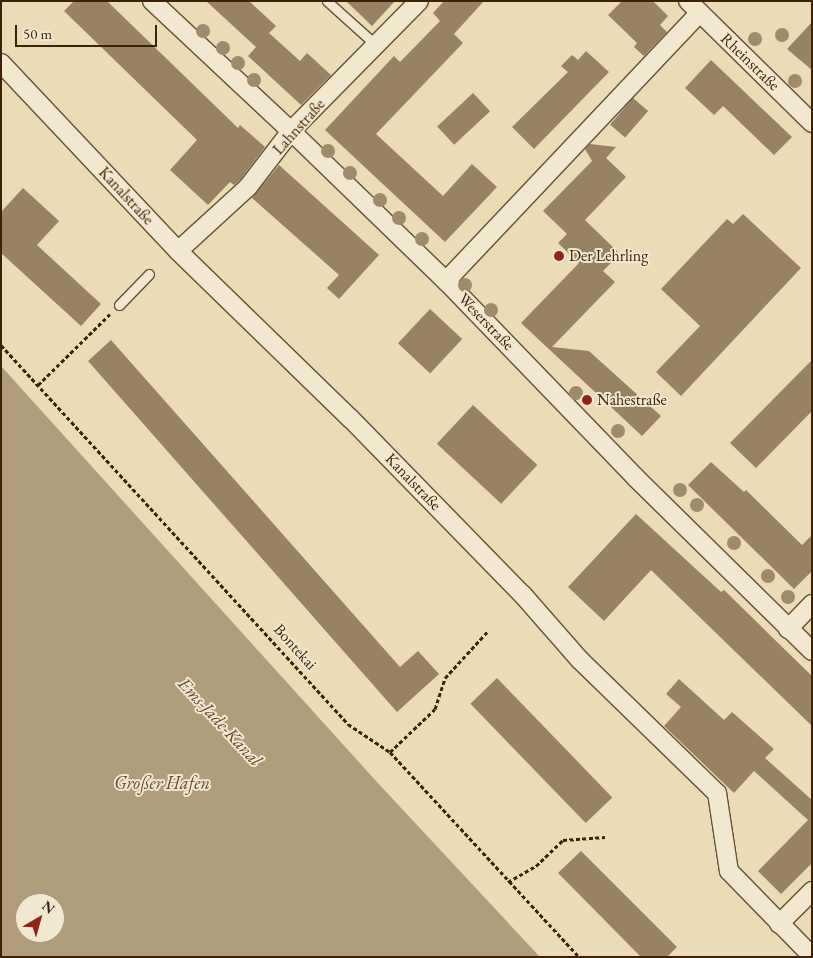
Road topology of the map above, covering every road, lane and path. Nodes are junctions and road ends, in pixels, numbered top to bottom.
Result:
1 (152, 1) edge
2 (327, 1) edge
3 (419, 1) edge
4 (694, 7) edge
5 (376, 45) junction
6 (1, 63) edge
7 (812, 123) edge
8 (291, 131) junction
9 (178, 251) junction
10 (149, 274) dead end
11 (446, 281) junction
12 (119, 305) joint
13 (1, 345) edge
14 (38, 385) junction
15 (812, 604) edge
16 (788, 629) junction
17 (489, 630) dead end
18 (812, 651) edge
19 (390, 752) junction
20 (605, 837) dead end
21 (508, 882) junction
22 (812, 891) edge
23 (779, 924) junction
24 (812, 956) edge
25 (579, 957) edge

1 - 8 street, Weserstraße
2 - 5 lane
3 - 5 street, Lahnstraße
4 - 7 street, Rheinstraße
4 - 11 street
5 - 8 street, Lahnstraße
6 - 9 street, Kanalstraße
8 - 9 street, Lahnstraße
8 - 11 street, Weserstraße
9 - 23 street, Kanalstraße
10 - 12 lane
11 - 16 street, Weserstraße
12 - 14 path
13 - 14 path, Bontekai
14 - 19 path, Bontekai
15 - 16 street
16 - 18 street, Weserstraße
17 - 19 path
19 - 21 path, Bontekai
20 - 21 path
21 - 25 path, Bontekai
22 - 23 street
23 - 24 street, Kanalstraße

